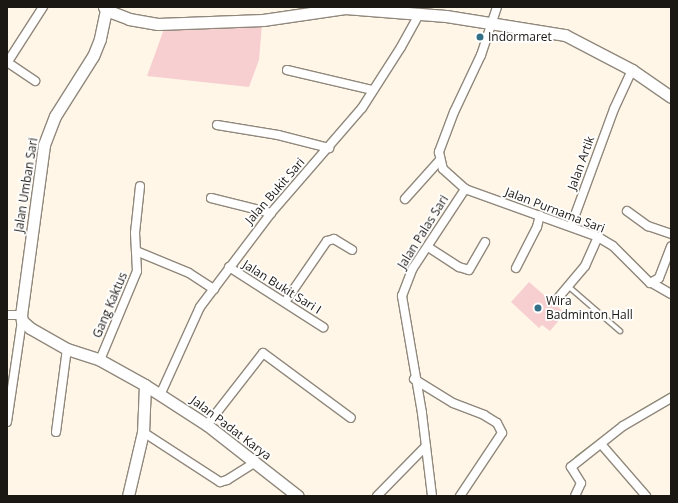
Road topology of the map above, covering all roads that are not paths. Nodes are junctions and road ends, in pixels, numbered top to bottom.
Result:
1 (43, 7) edge
2 (496, 7) edge
3 (105, 8) edge
4 (446, 12) edge
5 (420, 13) junction
6 (493, 24) junction
7 (11, 48) edge
8 (7, 63) edge
9 (287, 70) dead end
10 (632, 70) junction
11 (35, 81) dead end
12 (372, 90) junction
13 (671, 97) edge
14 (217, 125) dead end
15 (329, 148) junction
16 (440, 160) junction
17 (140, 186) dead end
18 (465, 189) junction
19 (211, 198) dead end
20 (405, 199) dead end
21 (627, 211) dead end
22 (271, 213) junction
23 (540, 215) junction
24 (571, 226) junction
25 (671, 234) edge
26 (598, 237) junction
27 (485, 242) dead end
28 (671, 246) edge
29 (428, 247) junction
30 (352, 250) dead end
31 (136, 251) junction
32 (229, 267) junction
33 (516, 268) dead end
34 (652, 283) junction
35 (568, 286) junction
36 (214, 289) junction
37 (671, 294) edge
38 (558, 298) dead end
39 (285, 302) junction
40 (7, 314) edge
41 (21, 318) junction
42 (323, 327) dead end
43 (620, 331) dead end
44 (67, 349) junction
45 (100, 360) junction
46 (414, 379) junction
47 (145, 385) junction
48 (161, 393) junction
49 (671, 398) edge
50 (350, 418) dead end
51 (7, 422) edge
52 (207, 425) junction
53 (56, 432) dead end
54 (143, 432) junction
55 (601, 444) junction
56 (426, 446) junction
57 (256, 462) junction
58 (128, 496) edge
59 (298, 496) edge
60 (377, 496) edge
61 (432, 496) edge
62 (460, 496) edge
63 (575, 496) edge
64 (646, 496) edge

1 - 7 street
2 - 6 street
3 - 5 street
3 - 41 street, Jalan Umban Sari
4 - 5 street
4 - 6 street
5 - 12 street, Jalan Bukit Sari
6 - 10 street
6 - 16 street
7 - 8 street
8 - 11 street
9 - 12 street
10 - 13 street
10 - 24 street, Jalan Artik
12 - 15 street, Jalan Bukit Sari
14 - 15 street
15 - 22 street, Jalan Bukit Sari
16 - 18 street, Jalan Palas Sari
16 - 20 street
17 - 31 street, Gang Kaktus
18 - 23 street, Jalan Purnama Sari
18 - 29 street, Jalan Palas Sari
19 - 22 street
21 - 25 street
22 - 32 street, Jalan Bukit Sari
23 - 24 street, Jalan Purnama Sari
23 - 33 street
24 - 26 street, Jalan Purnama Sari
26 - 34 street, Jalan Purnama Sari
26 - 35 street
27 - 29 street
28 - 34 street
29 - 46 street, Jalan Palas Sari
30 - 39 street
31 - 36 street
31 - 45 street, Gang Kaktus
32 - 36 street, Jalan Bukit Sari
32 - 39 street, Jalan Bukit Sari I
34 - 37 street, Jalan Purnama Sari
35 - 38 street
35 - 43 lane
36 - 48 street, Jalan Bukit Sari
39 - 42 street, Jalan Bukit Sari I
40 - 41 street
41 - 44 street
41 - 51 street
44 - 45 street
44 - 53 street
45 - 47 street
46 - 56 street, Jalan Palas Sari
46 - 62 street
47 - 48 street, Jalan Padat Karya
47 - 54 street
48 - 52 street, Jalan Padat Karya
49 - 55 street
50 - 52 street
52 - 57 street, Jalan Padat Karya
54 - 57 street
54 - 58 street
55 - 63 street
55 - 64 street
56 - 60 street
56 - 61 street, Jalan Palas Sari
57 - 59 street, Jalan Padat Karya

